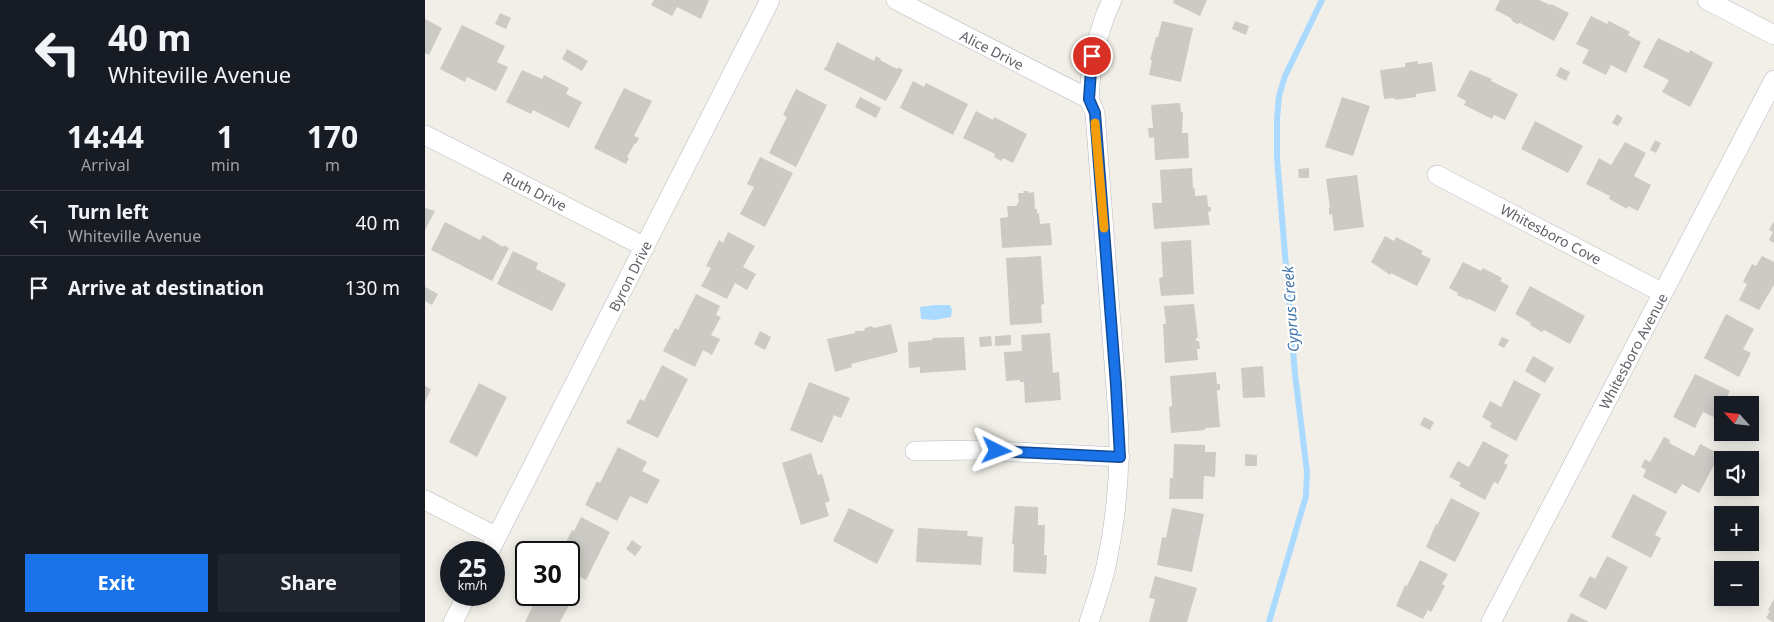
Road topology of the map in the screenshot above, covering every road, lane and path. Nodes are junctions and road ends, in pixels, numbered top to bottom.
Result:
1 (770, 0) edge
2 (896, 0) edge
3 (1112, 0) edge
4 (1707, 0) edge
5 (1774, 35) edge
6 (1774, 80) edge
7 (1089, 99) junction
8 (425, 135) edge
9 (1437, 175) dead end
10 (645, 247) junction
11 (1663, 293) junction
12 (915, 451) dead end
13 (1120, 457) junction
14 (425, 500) edge
15 (487, 541) edge
16 (495, 541) edge
17 (461, 606) edge
18 (453, 622) edge
19 (1089, 622) edge
20 (1491, 622) edge

1 - 10 street, Byron Drive
2 - 7 street, Alice Drive
3 - 7 street
4 - 5 street
6 - 11 street, Whitesboro Avenue
7 - 13 street
8 - 10 street, Ruth Drive
9 - 11 street, Whitesboro Cove
10 - 16 street, Byron Drive
11 - 20 street, Whitesboro Avenue
12 - 13 street
13 - 19 street
14 - 15 street
17 - 18 street

